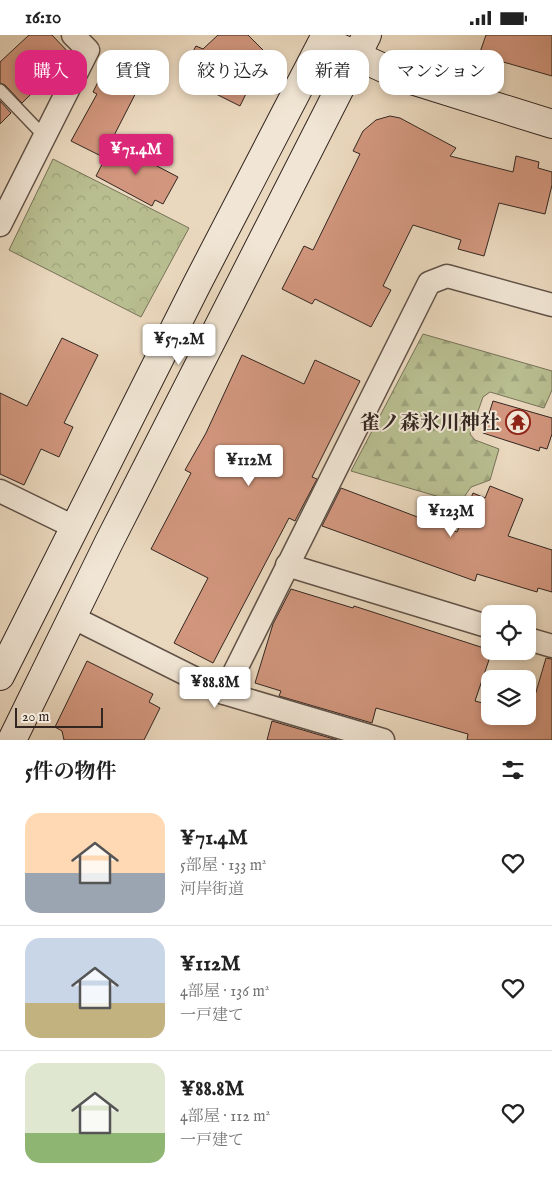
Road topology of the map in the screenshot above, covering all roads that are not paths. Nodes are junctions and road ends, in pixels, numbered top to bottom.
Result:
1 (73, 35) edge
2 (322, 36) edge
3 (361, 45) edge
4 (0, 89) edge
5 (552, 124) edge
6 (45, 137) junction
7 (0, 225) edge
8 (552, 305) edge
9 (0, 491) edge
10 (74, 527) junction
11 (287, 565) junction
12 (72, 617) junction
13 (481, 624) edge
14 (536, 641) edge
15 (552, 646) edge
16 (0, 676) edge
17 (224, 693) junction
18 (12, 740) edge
19 (383, 740) edge

1 - 6 street
2 - 3 street
2 - 10 street
3 - 5 street
3 - 12 street
4 - 6 lane
6 - 7 street
8 - 11 street
9 - 10 street
10 - 16 street
11 - 13 street
11 - 17 street
12 - 17 street
12 - 18 street
14 - 15 street
17 - 19 street

